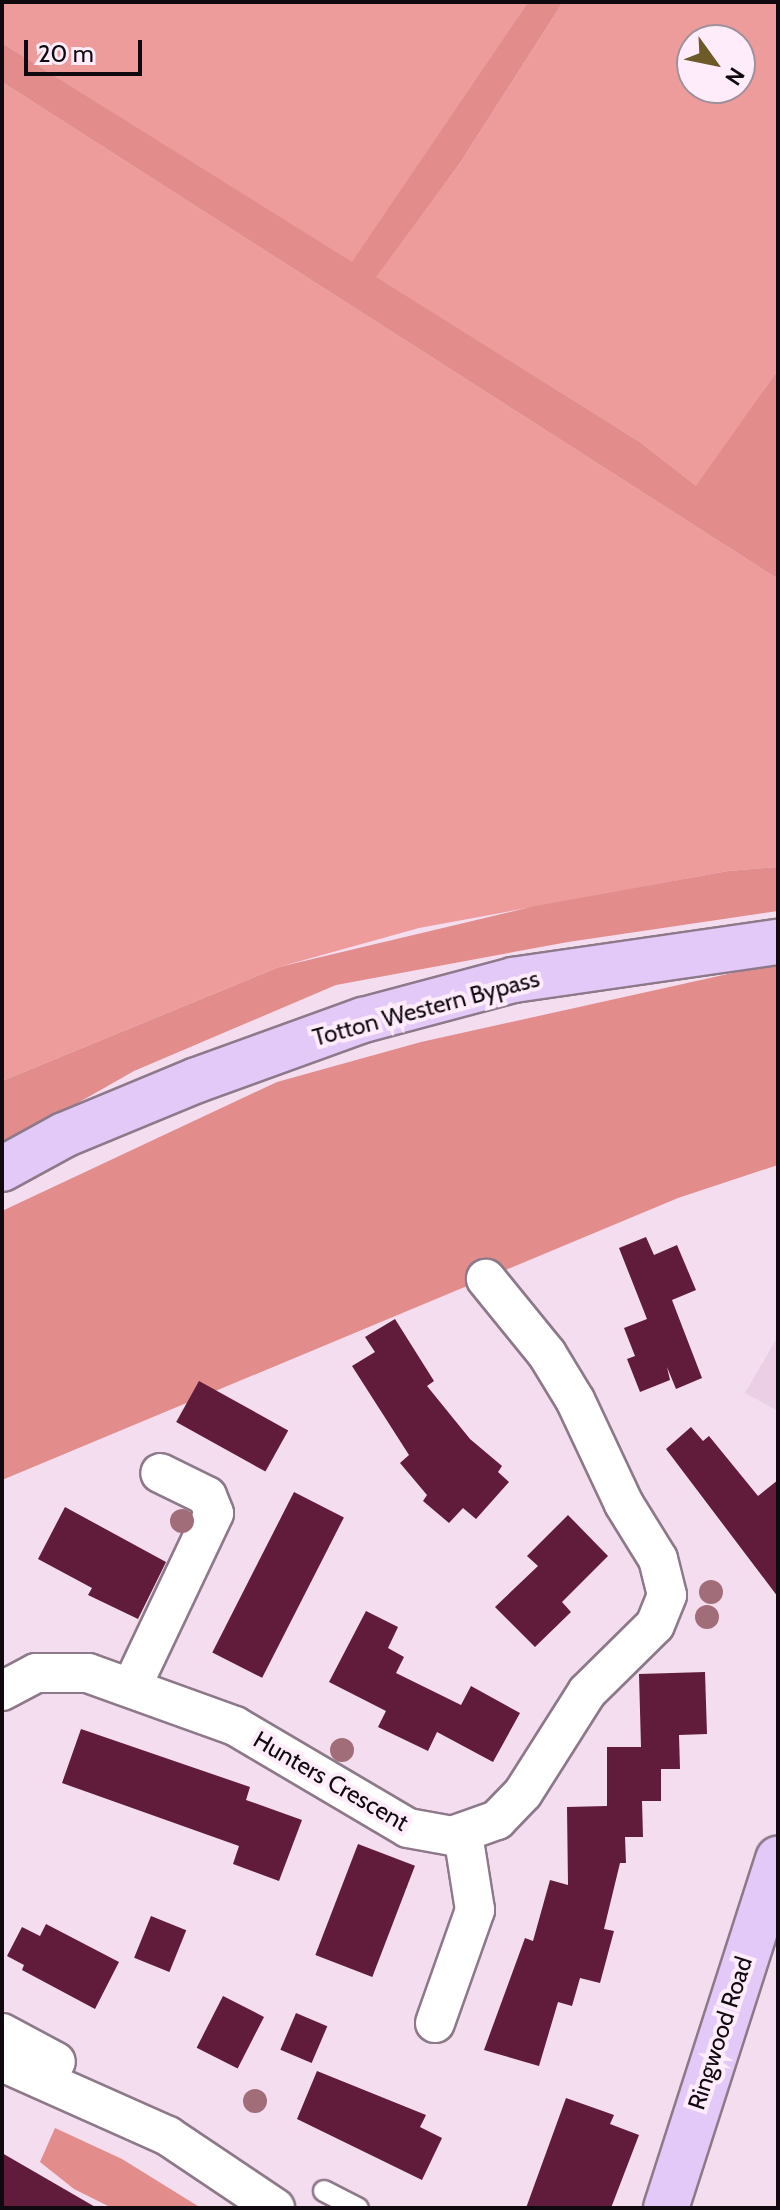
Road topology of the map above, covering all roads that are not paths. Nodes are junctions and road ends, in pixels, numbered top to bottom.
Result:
1 (778, 942) edge
2 (2, 1169) edge
3 (486, 1279) dead end
4 (160, 1473) dead end
5 (132, 1686) junction
6 (2, 1691) edge
7 (463, 1834) junction
8 (778, 1859) edge
9 (435, 2023) dead end
10 (2, 2033) edge
11 (12, 2075) edge
12 (131, 2117) junction
13 (324, 2191) dead end
14 (275, 2208) edge
15 (358, 2208) edge
16 (666, 2208) edge

1 - 2 main road, Totton Western Bypass
3 - 7 street
4 - 5 street
5 - 6 street, Hunters Crescent
5 - 7 street, Hunters Crescent
7 - 9 street
8 - 16 main road, Ringwood Road
10 - 12 street
11 - 12 street
12 - 14 street
13 - 15 lane

